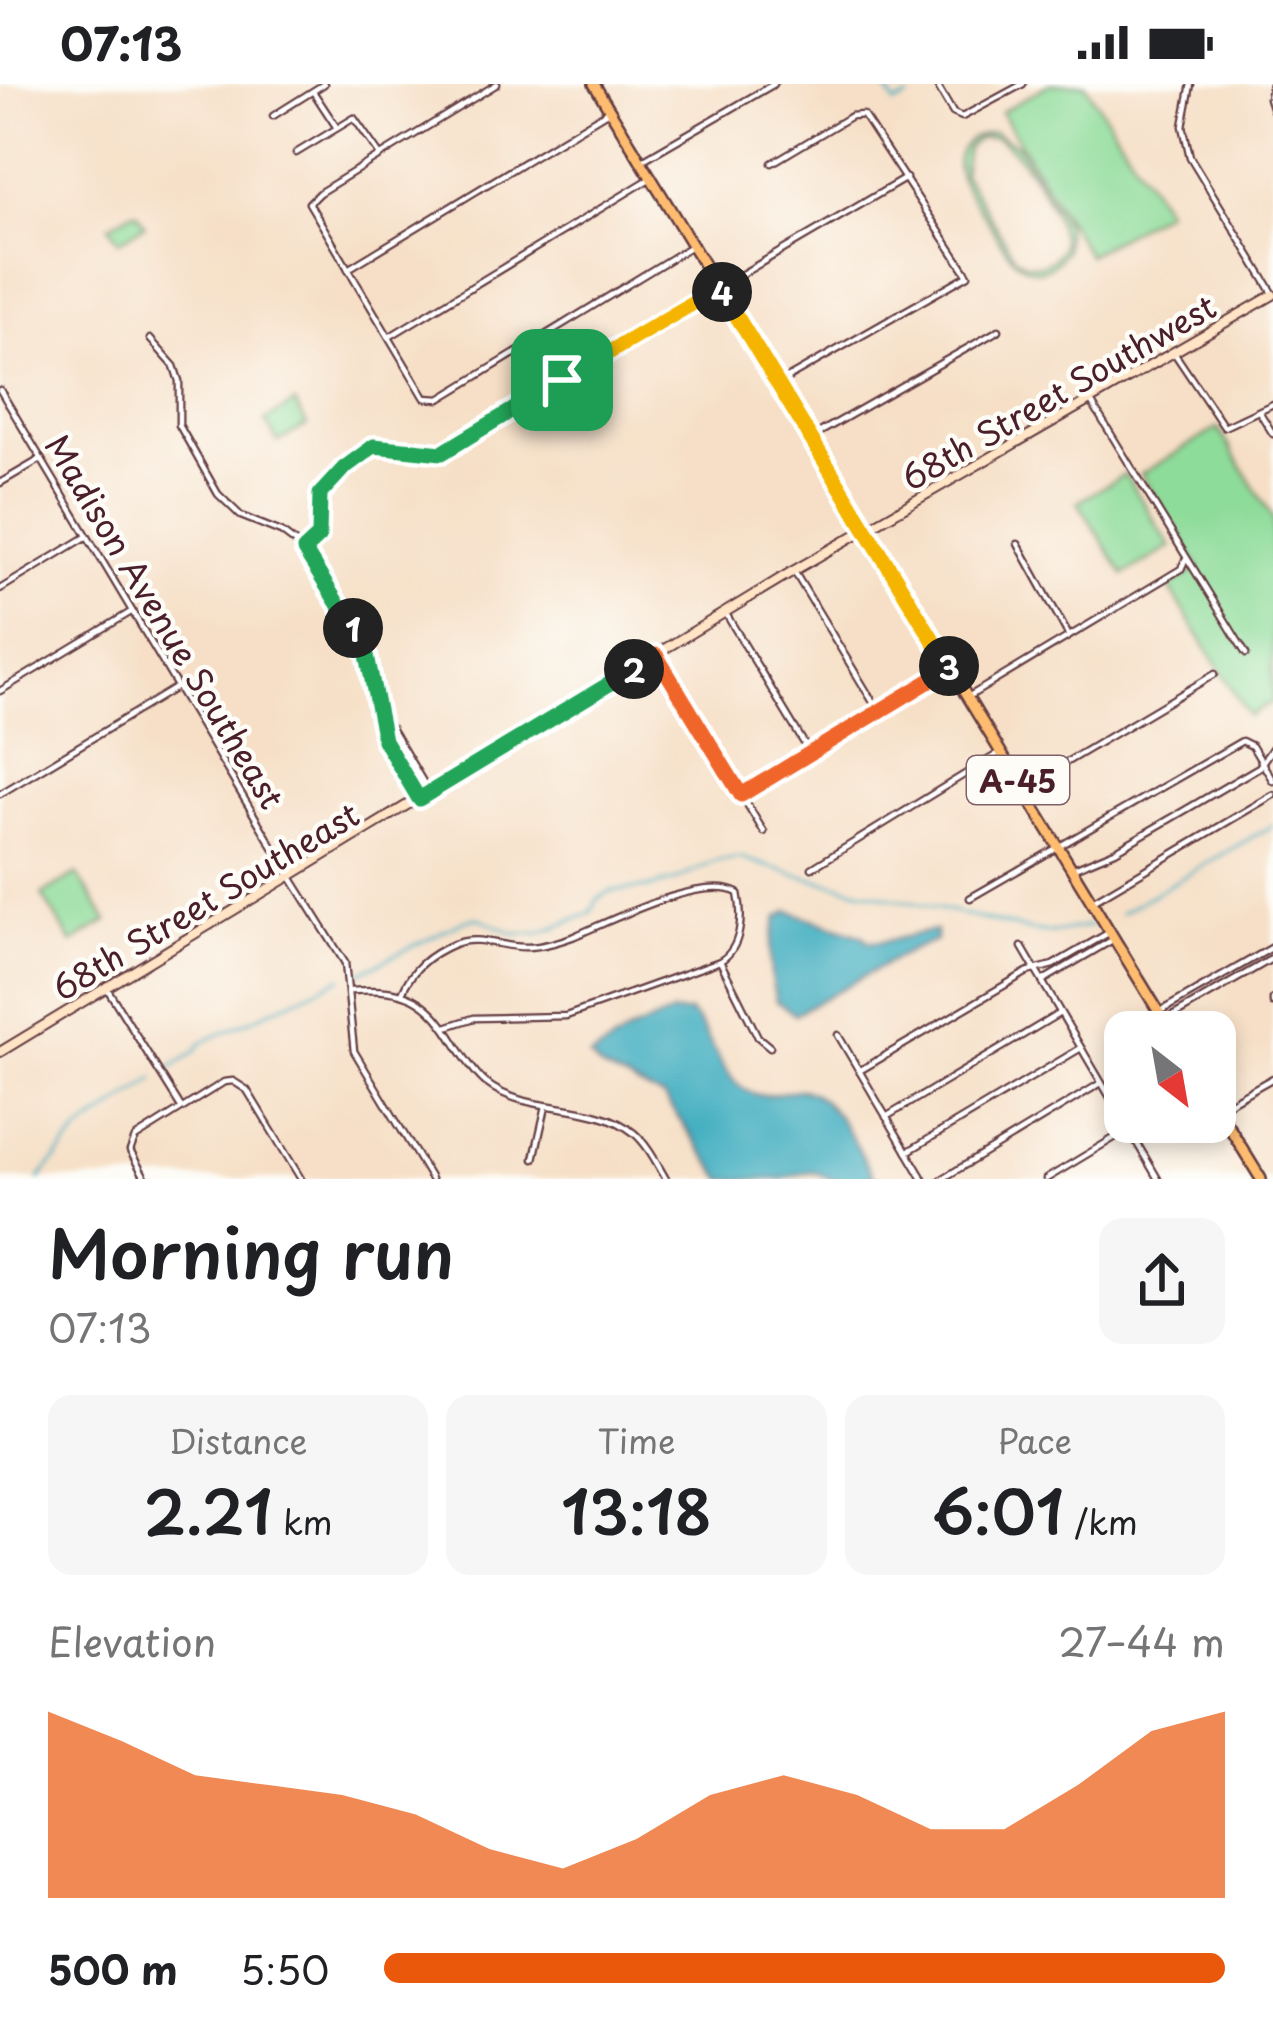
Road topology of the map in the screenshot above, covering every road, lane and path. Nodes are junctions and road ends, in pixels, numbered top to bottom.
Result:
1 (324, 84) edge
2 (497, 84) edge
3 (594, 84) edge
4 (774, 84) edge
5 (936, 84) edge
6 (1023, 84) edge
7 (1191, 84) edge
8 (1272, 84) edge
9 (313, 91) junction
10 (1271, 96) edge
11 (610, 110) junction
12 (1273, 110) edge
13 (273, 116) dead end
14 (337, 128) junction
15 (296, 153) dead end
16 (380, 154) junction
17 (641, 161) junction
18 (772, 163) dead end
19 (652, 178) junction
20 (906, 178) junction
21 (693, 245) junction
22 (347, 269) junction
23 (719, 288) junction
24 (1273, 294) edge
25 (999, 330) dead end
26 (388, 338) junction
27 (151, 339) dead end
28 (1174, 352) junction
29 (777, 384) junction
30 (0, 390) edge
31 (1090, 400) junction
32 (1273, 404) edge
33 (1260, 412) junction
34 (1273, 434) edge
35 (810, 438) junction
36 (41, 459) junction
37 (0, 483) edge
38 (866, 528) junction
39 (86, 537) junction
40 (1018, 544) dead end
41 (304, 550) junction
42 (1186, 556) junction
43 (794, 571) junction
44 (0, 589) edge
45 (131, 612) junction
46 (725, 613) junction
47 (1070, 636) junction
48 (1246, 654) dead end
49 (656, 655) junction
50 (951, 668) junction
51 (1215, 674) dead end
52 (177, 687) junction
53 (0, 691) edge
54 (968, 697) junction
55 (879, 712) junction
56 (380, 717) junction
57 (1273, 747) edge
58 (1001, 752) junction
59 (810, 753) junction
60 (1263, 763) junction
61 (1273, 781) edge
62 (1023, 788) junction
63 (430, 792) junction
64 (0, 794) edge
65 (1273, 794) edge
66 (741, 795) junction
67 (419, 799) junction
68 (764, 832) dead end
69 (1058, 847) junction
70 (812, 868) dead end
71 (1072, 869) junction
72 (291, 877) junction
73 (970, 898) dead end
74 (1091, 902) junction
75 (1112, 935) junction
76 (1022, 947) dead end
77 (1273, 947) edge
78 (1273, 958) edge
79 (720, 961) junction
80 (1035, 969) junction
81 (1042, 981) junction
82 (107, 987) junction
83 (351, 991) junction
84 (402, 993) junction
85 (1158, 1011) edge
86 (1169, 1011) edge
87 (1171, 1011) edge
88 (1060, 1013) junction
89 (446, 1027) junction
90 (838, 1035) dead end
91 (770, 1047) dead end
92 (1081, 1048) junction
93 (0, 1052) edge
94 (860, 1071) junction
95 (1273, 1078) edge
96 (1101, 1083) junction
97 (1104, 1088) edge
98 (1236, 1097) edge
99 (546, 1106) junction
100 (181, 1107) junction
101 (886, 1117) junction
102 (1236, 1139) edge
103 (1106, 1143) edge
104 (1137, 1143) edge
105 (908, 1152) junction
106 (533, 1159) dead end
107 (146, 1179) edge
108 (301, 1179) edge
109 (431, 1179) edge
110 (666, 1179) edge
111 (923, 1179) edge
112 (942, 1179) edge
113 (1046, 1179) edge
114 (1158, 1179) edge
115 (1261, 1179) edge

1 - 9 street
2 - 16 street
3 - 11 main road, A-45
4 - 17 street
5 - 6 street
7 - 24 street
8 - 10 street
9 - 13 street
9 - 14 street
10 - 12 street
11 - 17 main road, A-45
11 - 22 street
14 - 15 street
14 - 16 street
16 - 22 street
17 - 19 main road, A-45
18 - 20 street
19 - 21 main road, A-45
19 - 26 street
20 - 23 street
20 - 29 street
21 - 23 main road, A-45
21 - 26 street
22 - 26 street
23 - 29 main road, A-45
23 - 41 street
24 - 28 main road, 68th Street Southwest
25 - 35 street
27 - 41 street
28 - 31 main road, 68th Street Southwest
28 - 33 street
29 - 35 main road, A-45
30 - 36 street, Madison Avenue Southeast
31 - 38 main road, 68th Street Southwest
31 - 42 street
32 - 33 street
33 - 34 street
35 - 38 main road, A-45
36 - 37 street
36 - 39 street, Madison Avenue Southeast
38 - 43 main road, 68th Street Southeast
38 - 50 main road, A-45
39 - 44 street
39 - 45 street, Madison Avenue Southeast
40 - 47 street
41 - 56 street
42 - 47 street
42 - 48 street
43 - 46 main road, 68th Street Southeast
43 - 55 street
45 - 52 street, Madison Avenue Southeast
45 - 53 street
46 - 49 main road, 68th Street Southeast
46 - 59 street
47 - 54 street
49 - 63 main road, 68th Street Southeast
49 - 66 street
50 - 54 main road, A-45
50 - 55 street
51 - 62 street
52 - 64 street
52 - 72 street, Madison Avenue Southeast
54 - 58 main road, A-45
55 - 59 street
56 - 63 street
56 - 67 street
57 - 60 street
58 - 62 main road, A-45
58 - 70 street
59 - 66 street
60 - 61 street
60 - 69 street
60 - 71 street
62 - 69 main road, A-45
63 - 67 main road, 68th Street Southeast
65 - 74 street
66 - 68 street
67 - 72 main road, 68th Street Southeast
69 - 71 main road, A-45
69 - 73 street
71 - 74 main road, A-45
72 - 82 main road, 68th Street Southeast
72 - 83 street, Madison Avenue Southeast
74 - 75 main road, A-45
75 - 80 street
75 - 81 street
75 - 85 main road, A-45
76 - 80 street
77 - 86 street
78 - 87 street
79 - 84 street
79 - 89 street
79 - 91 street
80 - 81 street
80 - 94 street
81 - 88 street
82 - 93 main road, 68th Street Southeast
82 - 100 street
83 - 84 street
83 - 109 street
84 - 89 street
88 - 92 street
88 - 101 street
89 - 99 street
90 - 94 street
92 - 96 street
92 - 105 street
94 - 101 street
95 - 98 street
96 - 97 street
96 - 112 street
99 - 106 street
99 - 110 street
100 - 107 street
100 - 108 street
101 - 105 street
102 - 115 main road
103 - 113 street
104 - 114 street
105 - 111 street

